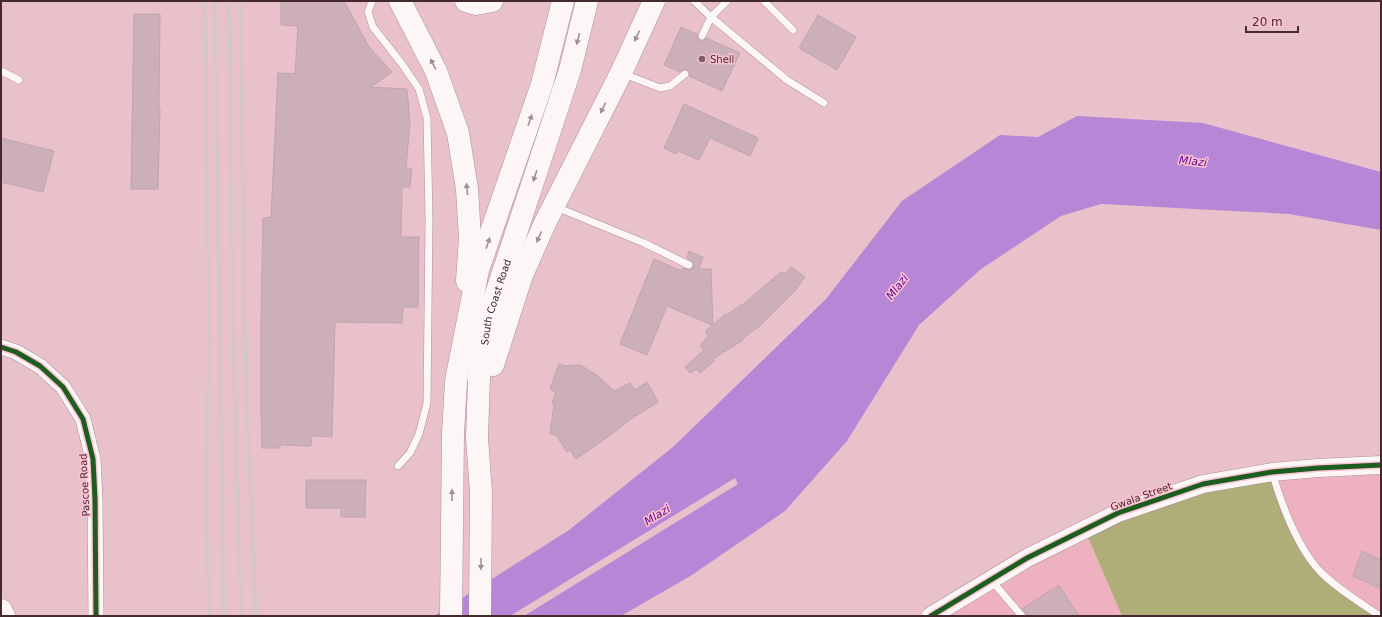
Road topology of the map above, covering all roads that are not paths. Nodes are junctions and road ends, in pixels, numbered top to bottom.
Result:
1 (372, 1) edge
2 (400, 1) edge
3 (466, 1) edge
4 (492, 1) edge
5 (563, 1) edge
6 (587, 1) edge
7 (654, 1) edge
8 (694, 1) edge
9 (727, 1) edge
10 (764, 1) edge
11 (712, 17) junction
12 (793, 30) dead end
13 (702, 36) dead end
14 (1, 71) edge
15 (621, 73) junction
16 (685, 74) dead end
17 (19, 80) dead end
18 (824, 103) dead end
19 (554, 206) junction
20 (689, 265) dead end
21 (1, 347) edge
22 (456, 381) junction
23 (398, 466) dead end
24 (1381, 466) edge
25 (1272, 472) junction
26 (481, 492) junction
27 (991, 580) junction
28 (1, 610) edge
29 (4, 616) edge
30 (96, 616) edge
31 (451, 616) edge
32 (480, 616) edge
33 (931, 616) edge
34 (1022, 616) edge
35 (1380, 616) edge

1 - 23 lane
22 -> 2 main road
3 - 4 main road
22 -> 5 main road, South Coast Road
6 -> 26 main road, South Coast Road
7 -> 15 main road
8 - 11 lane
9 - 11 lane
10 - 12 lane
11 - 13 lane
11 - 18 lane
14 - 17 lane
15 - 16 lane
15 -> 19 main road
19 - 20 lane
19 -> 26 main road
21 - 30 street, Pascoe Road
31 -> 22 main road, South Coast Road
24 - 25 street, Gwala Street
25 - 27 street, Gwala Street
25 - 35 lane
26 -> 32 main road, South Coast Road
27 - 33 street, Gwala Street
27 - 34 lane
28 - 29 main road

